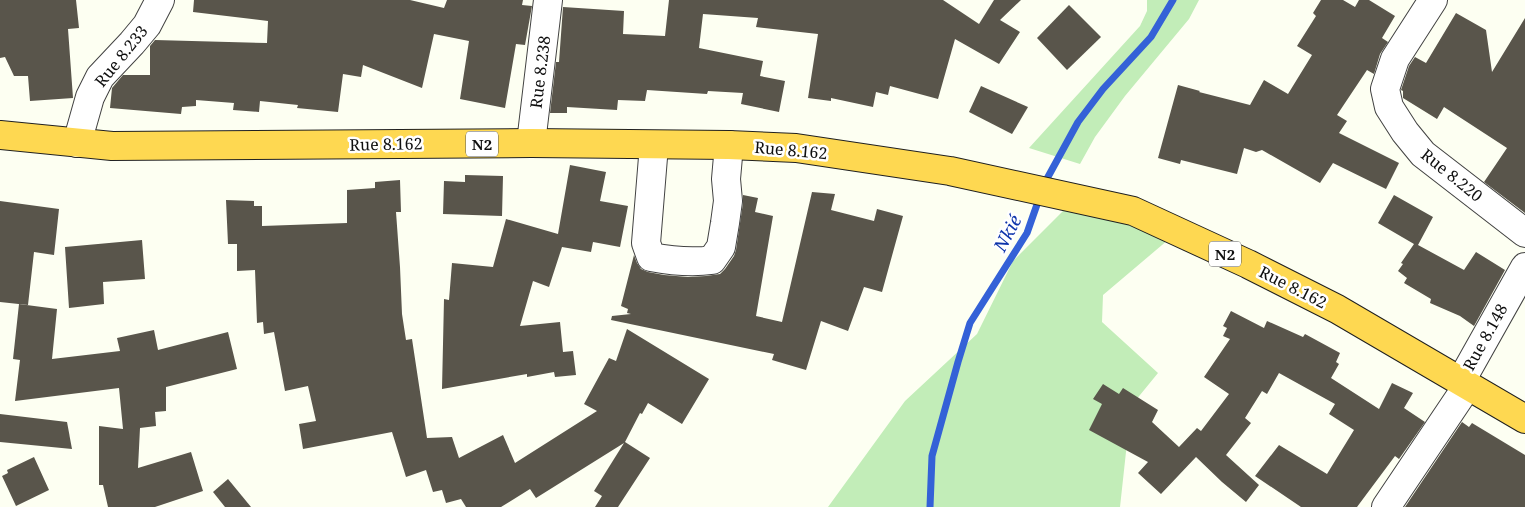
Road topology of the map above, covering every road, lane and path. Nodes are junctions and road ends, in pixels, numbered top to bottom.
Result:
1 (160, 0) edge
2 (548, 0) edge
3 (1433, 0) edge
4 (0, 135) edge
5 (77, 143) junction
6 (531, 143) junction
7 (654, 144) junction
8 (729, 145) junction
9 (1525, 233) edge
10 (1525, 267) edge
11 (1464, 383) junction
12 (1525, 419) edge
13 (1386, 507) edge

1 - 5 street, Rue 8.233
2 - 6 street, Rue 8.238
3 - 9 street, Rue 8.220
4 - 5 highway, Rue 8.162 / N2
5 - 6 highway, Rue 8.162 / N2
6 - 7 highway, Rue 8.162 / N2
7 - 8 highway, Rue 8.162 / N2
7 - 8 street
8 - 11 highway, Rue 8.162 / N2
10 - 11 street, Rue 8.148
11 - 12 highway, Rue 8.162 / N2
11 - 13 street, Rue 8.148

